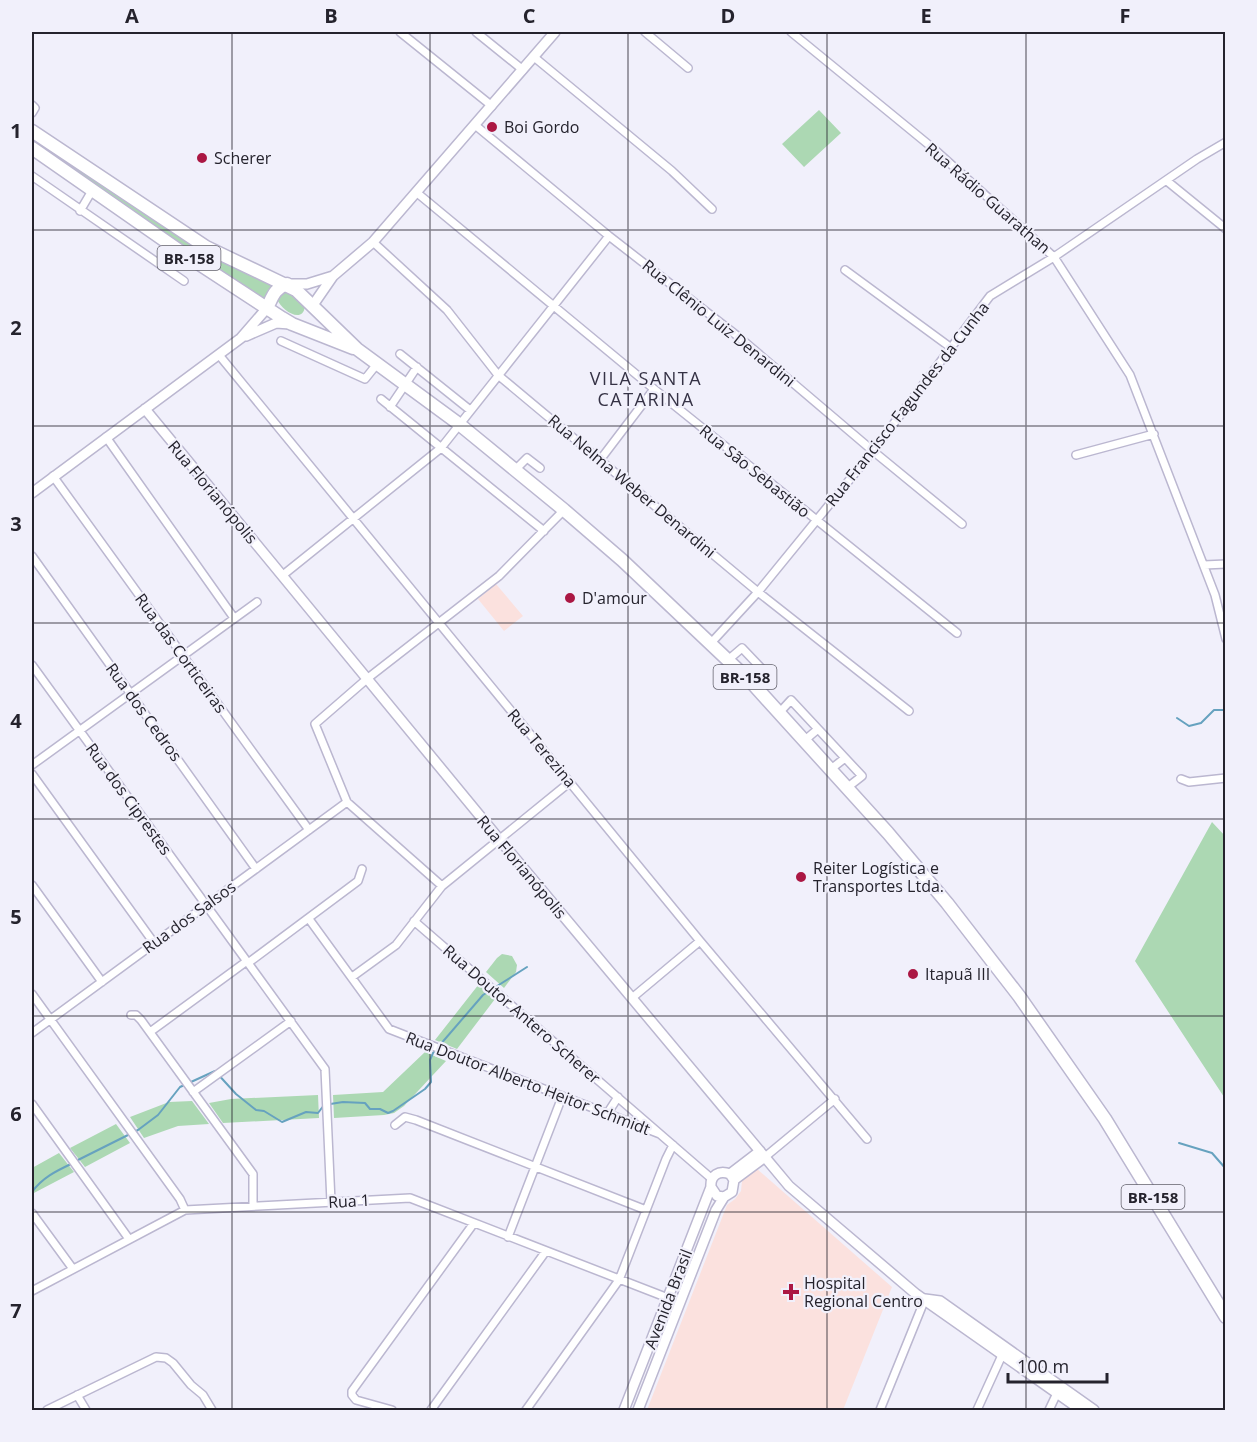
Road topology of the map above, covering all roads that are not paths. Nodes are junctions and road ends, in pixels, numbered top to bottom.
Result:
1 (400, 32) edge
2 (476, 32) edge
3 (555, 32) edge
4 (645, 32) edge
5 (791, 32) edge
6 (534, 57) junction
7 (688, 68) dead end
8 (523, 70) junction
9 (32, 105) edge
10 (492, 106) junction
11 (32, 113) edge
12 (475, 125) junction
13 (32, 131) edge
14 (1226, 142) edge
15 (32, 148) edge
16 (32, 176) edge
17 (1167, 181) junction
18 (93, 189) junction
19 (416, 192) junction
20 (712, 209) dead end
21 (80, 211) junction
22 (1226, 229) edge
23 (609, 236) junction
24 (373, 242) junction
25 (1054, 257) junction
26 (845, 270) dead end
27 (333, 276) junction
28 (184, 281) dead end
29 (287, 284) junction
30 (313, 305) junction
31 (554, 305) junction
32 (267, 308) junction
33 (292, 324) junction
34 (241, 338) junction
35 (281, 341) dead end
36 (950, 347) junction
37 (357, 349) junction
38 (400, 354) dead end
39 (219, 355) junction
40 (376, 364) junction
41 (417, 367) junction
42 (498, 375) junction
43 (405, 385) junction
44 (654, 389) junction
45 (381, 399) dead end
46 (390, 407) junction
47 (145, 409) junction
48 (470, 410) junction
49 (459, 424) junction
50 (1154, 434) junction
51 (106, 437) junction
52 (441, 448) junction
53 (873, 451) junction
54 (1076, 455) dead end
55 (600, 460) junction
56 (540, 468) dead end
57 (515, 470) junction
58 (53, 476) junction
59 (32, 493) edge
60 (564, 510) junction
61 (353, 519) junction
62 (816, 520) junction
63 (962, 524) dead end
64 (544, 531) junction
65 (32, 556) edge
66 (1226, 564) edge
67 (1204, 565) junction
68 (283, 575) junction
69 (758, 592) junction
70 (257, 602) dead end
71 (234, 618) junction
72 (438, 623) junction
73 (957, 633) dead end
74 (1226, 639) edge
75 (711, 643) junction
76 (183, 655) junction
77 (728, 660) junction
78 (32, 664) edge
79 (368, 678) junction
80 (752, 683) junction
81 (130, 693) junction
82 (909, 711) dead end
83 (779, 713) junction
84 (818, 729) junction
85 (79, 730) junction
86 (805, 740) junction
87 (845, 758) junction
88 (32, 765) edge
89 (831, 769) junction
90 (32, 774) edge
91 (1226, 777) edge
92 (1180, 779) dead end
93 (570, 782) junction
94 (848, 787) junction
95 (347, 802) junction
96 (309, 830) junction
97 (499, 840) junction
98 (256, 869) junction
99 (362, 869) dead end
100 (32, 885) edge
101 (442, 886) junction
102 (206, 905) junction
103 (309, 919) junction
104 (414, 921) junction
105 (700, 941) junction
106 (154, 943) junction
107 (248, 962) junction
108 (352, 977) junction
109 (102, 982) junction
110 (32, 994) edge
111 (632, 998) junction
112 (131, 1015) dead end
113 (50, 1020) junction
114 (291, 1021) junction
115 (150, 1032) junction
116 (32, 1033) edge
117 (194, 1092) junction
118 (562, 1097) junction
119 (618, 1097) junction
120 (835, 1099) junction
121 (32, 1104) edge
122 (607, 1114) junction
123 (395, 1125) dead end
124 (660, 1134) junction
125 (867, 1139) dead end
126 (673, 1145) junction
127 (762, 1154) junction
128 (535, 1166) junction
129 (732, 1177) junction
130 (711, 1183) junction
131 (724, 1197) junction
132 (331, 1202) junction
133 (253, 1205) junction
134 (185, 1210) junction
135 (646, 1210) junction
136 (32, 1213) edge
137 (474, 1223) junction
138 (508, 1237) junction
139 (129, 1239) junction
140 (546, 1251) junction
141 (73, 1269) junction
142 (619, 1280) junction
143 (32, 1291) edge
144 (668, 1299) junction
145 (926, 1299) junction
146 (1226, 1317) edge
147 (653, 1337) junction
148 (665, 1342) junction
149 (1004, 1352) junction
150 (1059, 1390) junction
151 (77, 1395) junction
152 (47, 1410) edge
153 (86, 1410) edge
154 (212, 1410) edge
155 (392, 1410) edge
156 (431, 1410) edge
157 (526, 1410) edge
158 (624, 1410) edge
159 (638, 1410) edge
160 (880, 1410) edge
161 (977, 1410) edge
162 (1049, 1410) edge
163 (1081, 1410) edge
164 (1094, 1410) edge

1 - 10 street
2 - 8 street
3 - 6 street
4 - 7 street
5 - 25 street, Rua Rádio Guarathan
6 - 8 street
6 - 20 street
8 - 10 street
9 - 11 street
10 - 12 street
12 - 19 street
12 - 23 street, Rua Clênio Luiz Denardini
13 - 29 highway, BR-158
14 - 17 street, Rua Francisco Fagundes da Cunha
15 - 18 highway, BR-158
16 - 21 street
17 - 22 street
17 - 25 street, Rua Francisco Fagundes da Cunha
18 - 21 street
18 - 32 highway, BR-158
19 - 24 street
19 - 31 street, Rua São Sebastião
21 - 28 street
23 - 31 street
23 - 53 street, Rua Clênio Luiz Denardini
24 - 27 street
24 - 42 street, Rua Nelma Weber Denardini
25 - 36 street, Rua Francisco Fagundes da Cunha
25 - 50 street, Rua Rádio Guarathan
26 - 36 street
27 - 29 street
27 - 30 street
29 - 30 highway, BR-158
29 - 32 highway
30 - 33 highway
30 - 37 highway, BR-158
31 - 42 street
31 - 44 street, Rua São Sebastião
32 - 33 highway, BR-158
32 - 34 street
33 - 34 street
33 - 37 highway, BR-158
34 - 39 street
35 - 40 street
36 - 53 street, Rua Francisco Fagundes da Cunha
37 - 40 highway, BR-158
38 - 41 street
39 - 47 street
39 - 61 street, Rua Terezina
40 - 43 highway, BR-158
41 - 43 street
41 - 48 street
42 - 48 street
42 - 55 street, Rua Nelma Weber Denardini
43 - 46 street
43 - 49 highway, BR-158
44 - 55 street
44 - 62 street, Rua São Sebastião
45 - 46 street
46 - 52 street
47 - 51 street
47 - 68 street, Rua Florianópolis
48 - 49 street
49 - 52 street
49 - 57 highway, BR-158
50 - 54 street
50 - 67 street, Rua Rádio Guarathan
51 - 58 street
51 - 71 street
52 - 61 street
52 - 64 street
53 - 62 street, Rua Francisco Fagundes da Cunha
53 - 63 street, Rua Clênio Luiz Denardini
55 - 69 street, Rua Nelma Weber Denardini
56 - 57 street
57 - 60 highway, BR-158
58 - 59 street
58 - 76 street, Rua das Corticeiras
60 - 64 street
60 - 75 highway, BR-158
61 - 68 street
61 - 72 street, Rua Terezina
62 - 69 street, Rua Francisco Fagundes da Cunha
62 - 73 street, Rua São Sebastião
64 - 72 street
65 - 81 street, Rua dos Cedros
66 - 67 street
67 - 74 street, Rua Rádio Guarathan
68 - 79 street, Rua Florianópolis
69 - 75 street, Rua Francisco Fagundes da Cunha
69 - 82 street, Rua Nelma Weber Denardini
70 - 71 street
71 - 76 street
72 - 79 street
72 - 93 street, Rua Terezina
75 - 77 highway, BR-158
76 - 81 street
76 - 96 street, Rua das Corticeiras
77 - 80 highway, BR-158
77 - 80 street
78 - 85 street, Rua dos Ciprestes
79 - 95 street
79 - 97 street, Rua Florianópolis
80 - 83 highway, BR-158
81 - 85 street
81 - 98 street, Rua dos Cedros
83 - 84 street
83 - 86 highway, BR-158
84 - 86 street
84 - 87 street
85 - 88 street
85 - 102 street, Rua dos Ciprestes
86 - 89 highway, BR-158
87 - 89 street
87 - 94 street
89 - 94 highway, BR-158
90 - 106 street
91 - 92 street
93 - 97 street
93 - 105 street, Rua Terezina
94 - 146 highway, BR-158
95 - 96 street, Rua dos Salsos
95 - 101 street
96 - 98 street, Rua dos Salsos
97 - 101 street
97 - 111 street, Rua Florianópolis
98 - 102 street, Rua dos Salsos
99 - 103 street
100 - 109 street
101 - 104 street
102 - 106 street, Rua dos Salsos
102 - 107 street, Rua dos Ciprestes
103 - 107 street
103 - 108 street, Rua Doutor Alberto Heitor Schmidt
104 - 108 street
104 - 119 street, Rua Doutor Antero Scherer
105 - 111 street
105 - 120 street, Rua Terezina
106 - 109 street, Rua dos Salsos
107 - 114 street, Rua dos Ciprestes
107 - 115 street
108 - 118 street, Rua Doutor Alberto Heitor Schmidt
109 - 113 street, Rua dos Salsos
110 - 113 street
111 - 127 street, Rua Florianópolis
112 - 115 street
113 - 116 street, Rua dos Salsos
113 - 134 street
114 - 117 street
114 - 132 street, Rua dos Ciprestes
115 - 117 street
117 - 133 street
118 - 122 street, Rua Doutor Alberto Heitor Schmidt
118 - 128 street
119 - 122 street
119 - 124 street, Rua Doutor Antero Scherer
120 - 125 street, Rua Terezina
120 - 127 street
121 - 139 street
122 - 124 street, Rua Doutor Alberto Heitor Schmidt
123 - 128 street
124 - 126 street, Rua Doutor Antero Scherer
126 - 130 street, Rua Doutor Antero Scherer
126 - 135 street
127 - 129 street, Avenida Brasil
127 - 145 street, Rua Florianópolis
128 - 135 street
128 - 138 street
129 - 130 street, Avenida Brasil
129 - 131 street, Avenida Brasil
130 - 131 street
130 - 144 street, Avenida Brasil
131 - 148 street, Avenida Brasil
132 - 133 street, Rua 1
132 - 137 street, Rua 1
133 - 134 street, Rua 1
134 - 139 street, Rua 1
135 - 142 street
136 - 141 street
137 - 138 street, Rua 1
137 - 155 street
138 - 140 street, Rua 1
139 - 141 street, Rua 1
140 - 142 street, Rua 1
140 - 156 street
141 - 143 street, Rua 1
142 - 144 street, Rua 1
142 - 157 street
144 - 147 street, Avenida Brasil
145 - 149 street, Rua Florianópolis
145 - 160 street
147 - 148 street
147 - 158 street, Avenida Brasil
148 - 159 street, Avenida Brasil
149 - 150 street, Rua Florianópolis
149 - 161 street
150 - 162 street
150 - 163 street, Rua Florianópolis
150 - 164 street, Rua Florianópolis
151 - 152 street
151 - 153 street
151 - 154 street

